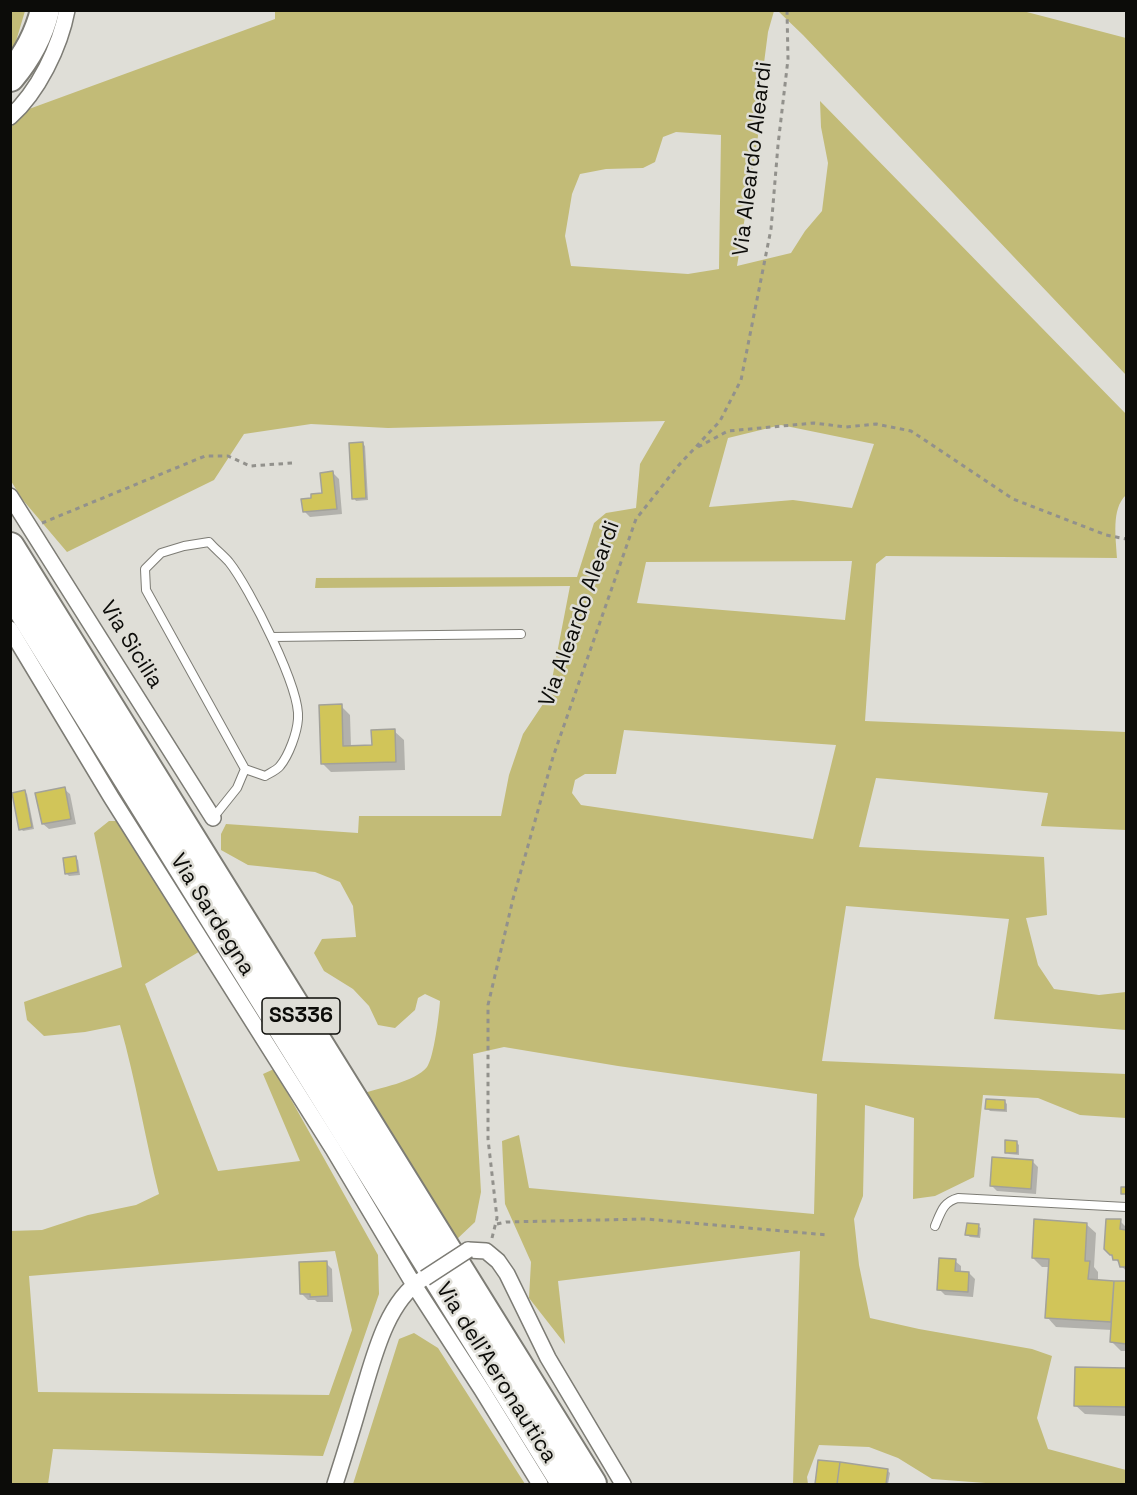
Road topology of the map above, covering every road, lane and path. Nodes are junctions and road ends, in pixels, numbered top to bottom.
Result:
1 (45, 10) edge
2 (67, 10) edge
3 (787, 10) edge
4 (10, 77) edge
5 (10, 117) edge
6 (694, 449) junction
7 (292, 463) dead end
8 (10, 496) edge
9 (21, 537) edge
10 (1126, 539) edge
11 (10, 590) edge
12 (10, 629) edge
13 (520, 634) dead end
14 (272, 637) junction
15 (245, 770) junction
16 (213, 818) joint
17 (1126, 1207) edge
18 (935, 1226) dead end
19 (828, 1235) dead end
20 (419, 1282) junction
21 (335, 1485) edge
22 (540, 1485) edge
23 (566, 1485) edge
24 (592, 1485) edge
25 (623, 1485) edge

1 - 4 highway
2 - 5 street
3 - 6 path, Via Aleardo Aleardi
6 - 10 path
6 - 19 path, Via Aleardo Aleardi
7 - 9 path
8 - 9 street, Via Sicilia
9 - 16 street, Via Sicilia
9 - 24 highway, SS336
11 - 23 highway, SS336
12 - 20 street, Via Sardegna
13 - 14 lane
14 - 15 lane
14 - 15 lane
15 - 16 lane
17 - 18 lane
20 - 21 street
20 - 22 street, Via dell'Aeronautica
20 - 25 street, bridge

